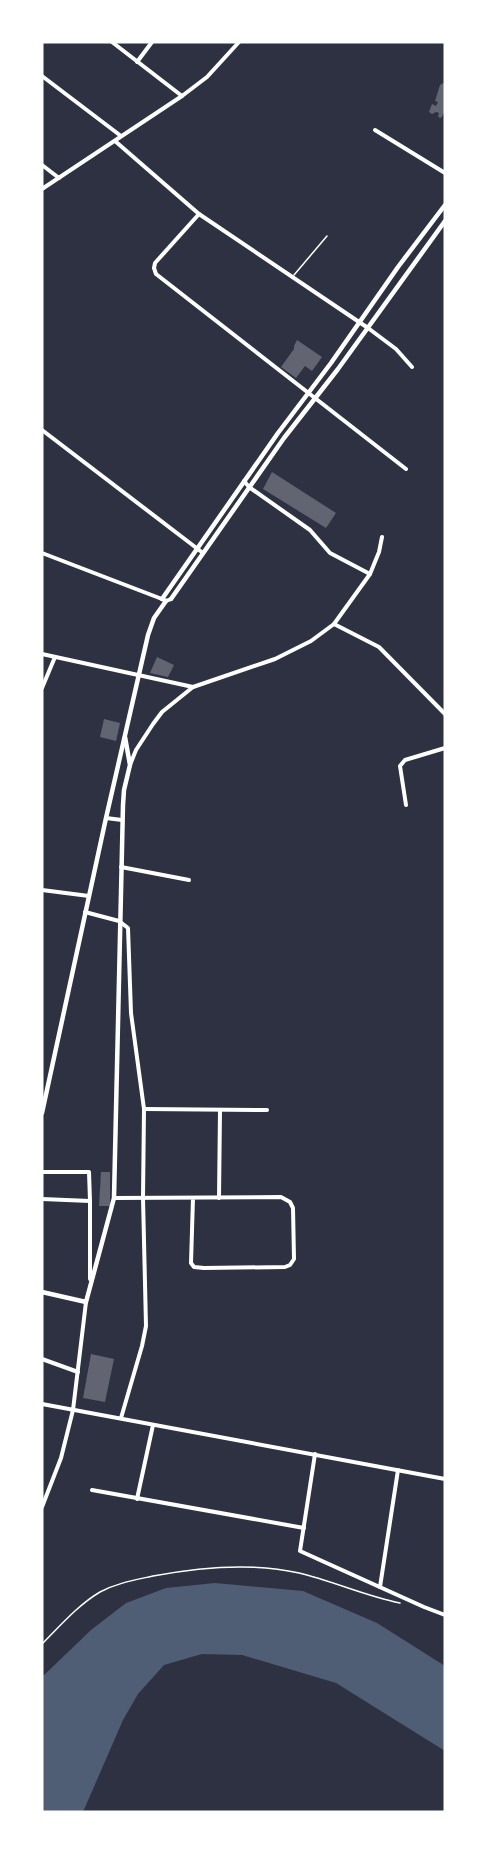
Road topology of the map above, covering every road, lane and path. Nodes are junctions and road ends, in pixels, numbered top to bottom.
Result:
1 (112, 42) edge
2 (152, 42) edge
3 (239, 42) edge
4 (137, 62) junction
5 (42, 76) edge
6 (182, 96) junction
7 (375, 130) dead end
8 (120, 136) junction
9 (115, 141) junction
10 (42, 165) edge
11 (445, 173) edge
12 (59, 178) junction
13 (42, 189) edge
14 (445, 205) edge
15 (200, 214) junction
16 (445, 221) edge
17 (327, 236) dead end
18 (416, 244) junction
19 (424, 249) junction
20 (293, 276) junction
21 (359, 322) junction
22 (368, 328) junction
23 (412, 367) dead end
24 (307, 393) junction
25 (315, 398) junction
26 (42, 430) edge
27 (278, 433) junction
28 (284, 438) junction
29 (406, 469) dead end
30 (244, 482) junction
31 (249, 487) junction
32 (382, 537) dead end
33 (196, 548) junction
34 (42, 553) edge
35 (203, 553) junction
36 (370, 574) junction
37 (166, 600) junction
38 (334, 624) junction
39 (42, 654) edge
40 (55, 657) junction
41 (139, 675) junction
42 (193, 687) junction
43 (42, 688) edge
44 (445, 714) edge
45 (125, 737) junction
46 (445, 748) edge
47 (130, 765) junction
48 (406, 805) dead end
49 (106, 818) junction
50 (122, 820) junction
51 (121, 867) junction
52 (189, 880) dead end
53 (42, 890) edge
54 (88, 896) junction
55 (85, 912) junction
56 (120, 921) junction
57 (144, 1109) junction
58 (220, 1110) junction
59 (267, 1110) dead end
60 (42, 1113) edge
61 (42, 1172) edge
62 (114, 1198) junction
63 (143, 1198) junction
64 (193, 1198) junction
65 (219, 1198) junction
66 (42, 1199) edge
67 (90, 1201) junction
68 (90, 1283) junction
69 (42, 1292) edge
70 (86, 1302) junction
71 (42, 1359) edge
72 (78, 1372) junction
73 (42, 1404) edge
74 (73, 1410) junction
75 (121, 1418) junction
76 (153, 1425) junction
77 (315, 1454) junction
78 (398, 1470) junction
79 (445, 1479) edge
80 (92, 1490) dead end
81 (137, 1499) junction
82 (42, 1507) edge
83 (304, 1528) junction
84 (380, 1587) junction
85 (405, 1604) dead end
86 (445, 1615) edge
87 (42, 1644) edge

1 - 4 street
2 - 4 street
3 - 6 street
4 - 6 street
5 - 8 street
6 - 8 street
7 - 11 street
8 - 9 street
9 - 12 street
9 - 15 street
10 - 12 street
12 - 13 street
14 - 18 street
15 - 20 street
15 - 24 street
16 - 19 street
17 - 20 lane
18 - 19 street
18 - 21 street
19 - 22 street
20 - 21 street
21 - 22 street
21 - 24 street
22 - 23 street
22 - 25 street
24 - 25 street
24 - 27 street
25 - 28 street
25 - 29 street
26 - 33 street
27 - 28 street
27 - 30 street
28 - 31 street
30 - 31 street
30 - 33 street
31 - 35 street
31 - 36 street
32 - 36 street
33 - 35 street
33 - 37 street
34 - 37 street
35 - 37 street
36 - 38 street
37 - 41 street
38 - 42 street
38 - 44 street
39 - 40 street
40 - 41 street
40 - 43 street
41 - 42 street
41 - 45 street
42 - 47 street
45 - 47 street
45 - 49 street
46 - 48 street
47 - 50 street
49 - 50 street
49 - 54 street
50 - 51 street
51 - 52 street
51 - 56 street
53 - 54 street
54 - 55 street
55 - 56 street
55 - 60 street
56 - 57 street
56 - 62 street
57 - 58 street
57 - 63 street
58 - 59 street
58 - 65 street
61 - 67 street
62 - 63 street
62 - 68 street
63 - 64 street
63 - 75 street
64 - 65 street
64 - 65 street
66 - 67 street
67 - 68 street
68 - 70 street
69 - 70 street
70 - 72 street
71 - 72 street
72 - 74 street
73 - 74 street
74 - 75 street
74 - 82 street
75 - 76 street
76 - 77 street
76 - 81 street
77 - 78 street
77 - 83 street
78 - 79 street
78 - 84 street
80 - 81 street
81 - 83 street
83 - 84 street
84 - 86 street
85 - 87 path

